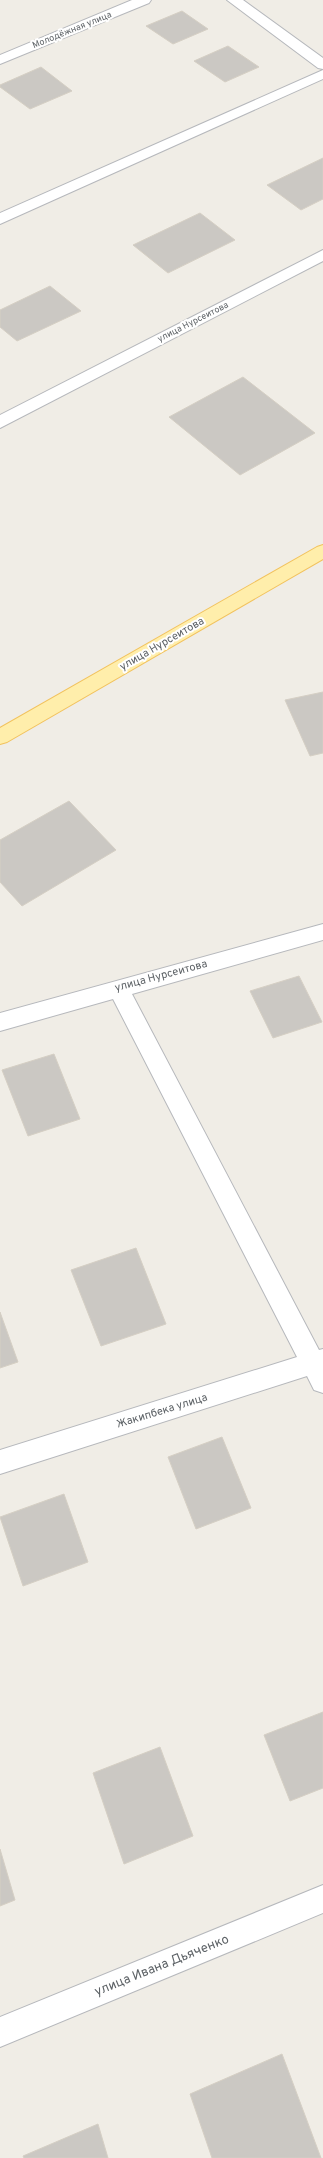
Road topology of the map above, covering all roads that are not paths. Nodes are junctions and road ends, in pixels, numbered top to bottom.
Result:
1 (144, 0) edge
2 (234, 0) edge
3 (0, 60) edge
4 (323, 65) edge
5 (323, 74) edge
6 (0, 219) edge
7 (323, 255) edge
8 (0, 422) edge
9 (323, 552) edge
10 (0, 737) edge
11 (323, 932) edge
12 (118, 988) junction
13 (0, 1022) edge
14 (320, 1368) edge
15 (0, 1462) edge
16 (323, 1899) edge
17 (0, 2032) edge

1 - 3 street, Молодёжная улица
2 - 4 street
5 - 6 street
7 - 8 street, улица Нурсеитова
9 - 10 main road, улица Нурсеитова
11 - 12 street, улица Нурсеитова
12 - 13 street, улица Нурсеитова
12 - 14 street
14 - 15 street, Жакипбека улица
16 - 17 street, улица Ивана Дьяченко

